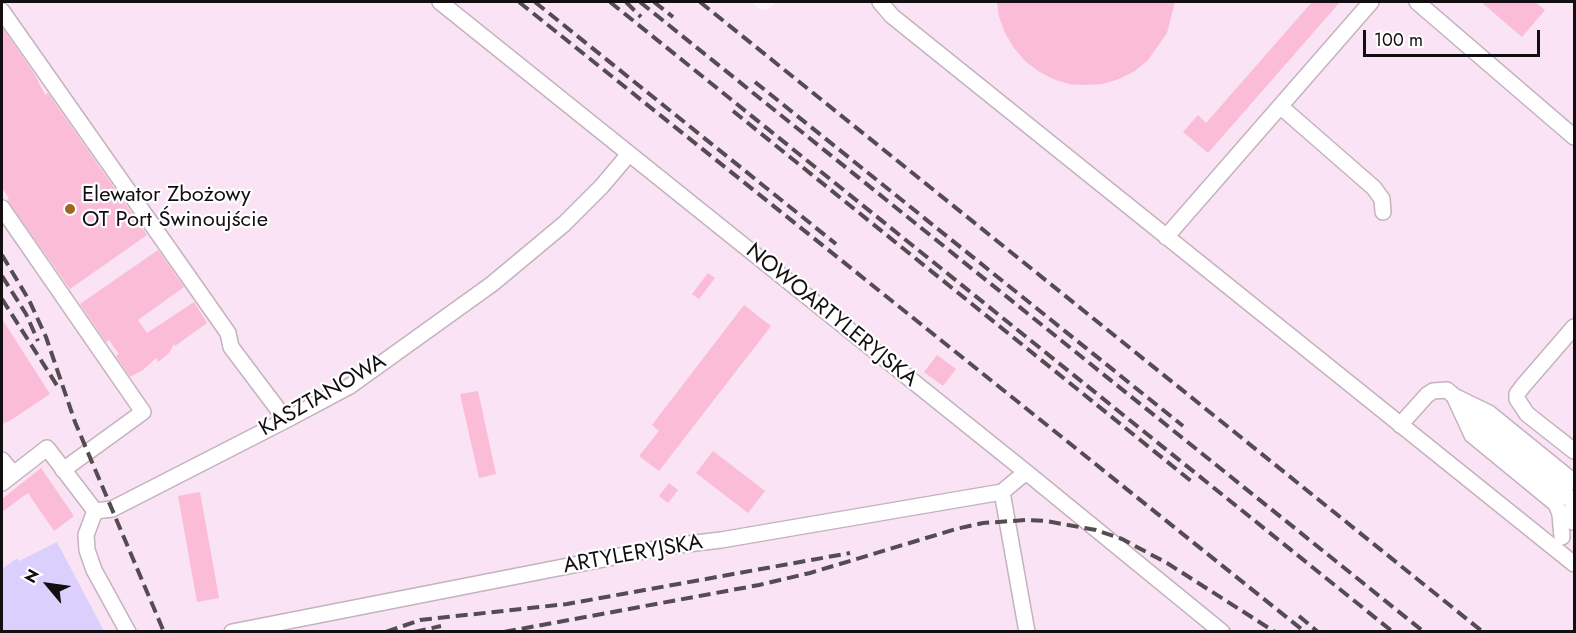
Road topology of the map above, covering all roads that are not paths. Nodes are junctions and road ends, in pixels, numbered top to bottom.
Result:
1 (440, 2) edge
2 (880, 2) edge
3 (1371, 2) edge
4 (1417, 2) edge
5 (2, 11) edge
6 (1280, 106) junction
7 (1575, 137) edge
8 (629, 154) junction
9 (2, 208) edge
10 (1383, 212) dead end
11 (1166, 237) junction
12 (1575, 327) edge
13 (1454, 396) junction
14 (286, 420) junction
15 (1400, 425) junction
16 (1575, 451) edge
17 (2, 460) edge
18 (63, 470) junction
19 (1026, 472) junction
20 (7, 478) edge
21 (1575, 482) edge
22 (1002, 492) junction
23 (95, 511) junction
24 (1574, 521) edge
25 (1558, 542) junction
26 (1575, 564) edge
27 (272, 627) edge
28 (233, 631) edge
29 (128, 632) edge
30 (1027, 632) edge
31 (1222, 632) edge

1 - 8 lane, NOWOARTYLERYJSKA
2 - 11 lane
3 - 6 lane
4 - 7 lane
5 - 14 lane
6 - 10 lane
6 - 11 lane
8 - 14 lane, KASZTANOWA
8 - 19 lane, NOWOARTYLERYJSKA
9 - 18 lane
11 - 15 lane
12 - 16 lane
13 - 15 lane
13 - 21 lane
13 - 24 lane
13 - 25 lane
14 - 23 lane, KASZTANOWA
15 - 25 lane
17 - 20 lane
18 - 20 lane
18 - 23 lane
19 - 22 lane
19 - 31 lane, NOWOARTYLERYJSKA
22 - 27 lane, ARTYLERYJSKA
22 - 30 lane
23 - 29 lane
24 - 25 lane
25 - 26 lane
27 - 28 lane, ARTYLERYJSKA

